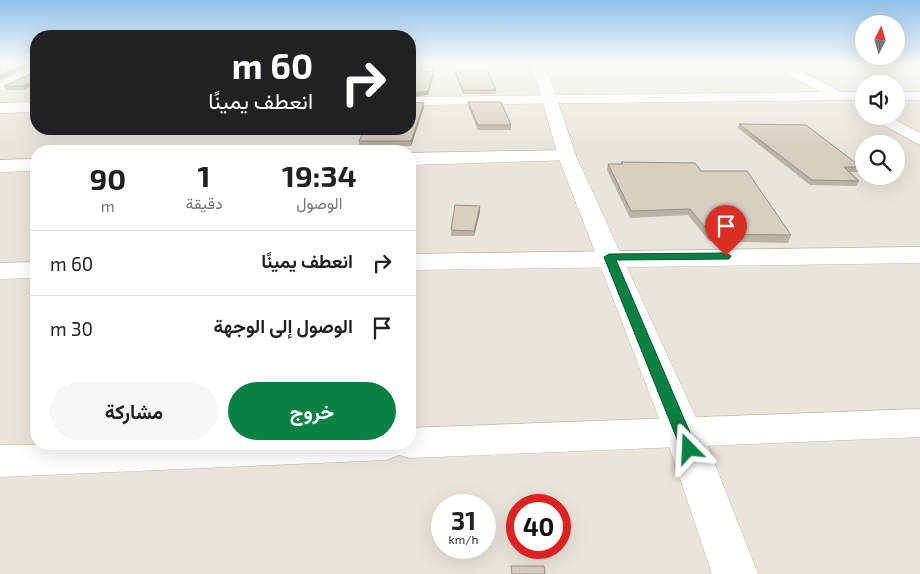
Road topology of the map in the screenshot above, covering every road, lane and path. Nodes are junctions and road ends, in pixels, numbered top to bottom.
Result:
1 (547, 90) edge
2 (826, 90) edge
3 (855, 96) edge
4 (905, 96) edge
5 (920, 96) edge
6 (840, 97) junction
7 (550, 100) junction
8 (416, 101) edge
9 (855, 105) edge
10 (30, 107) edge
11 (0, 108) edge
12 (892, 125) edge
13 (920, 140) edge
14 (567, 156) junction
15 (416, 158) edge
16 (30, 165) edge
17 (0, 166) edge
18 (920, 255) edge
19 (609, 257) junction
20 (416, 262) edge
21 (30, 270) edge
22 (0, 271) edge
23 (920, 422) edge
24 (683, 431) junction
25 (416, 443) edge
26 (241, 450) edge
27 (0, 460) edge
28 (736, 574) edge

1 - 7 street
2 - 6 street
3 - 6 street
4 - 5 street
6 - 7 street
6 - 9 street
7 - 8 street
7 - 14 street
10 - 11 street
12 - 13 street
14 - 15 street
14 - 19 street
16 - 17 street
18 - 19 street
19 - 20 street
19 - 24 street
21 - 22 street
23 - 24 street
24 - 25 street
24 - 28 street
26 - 27 street

